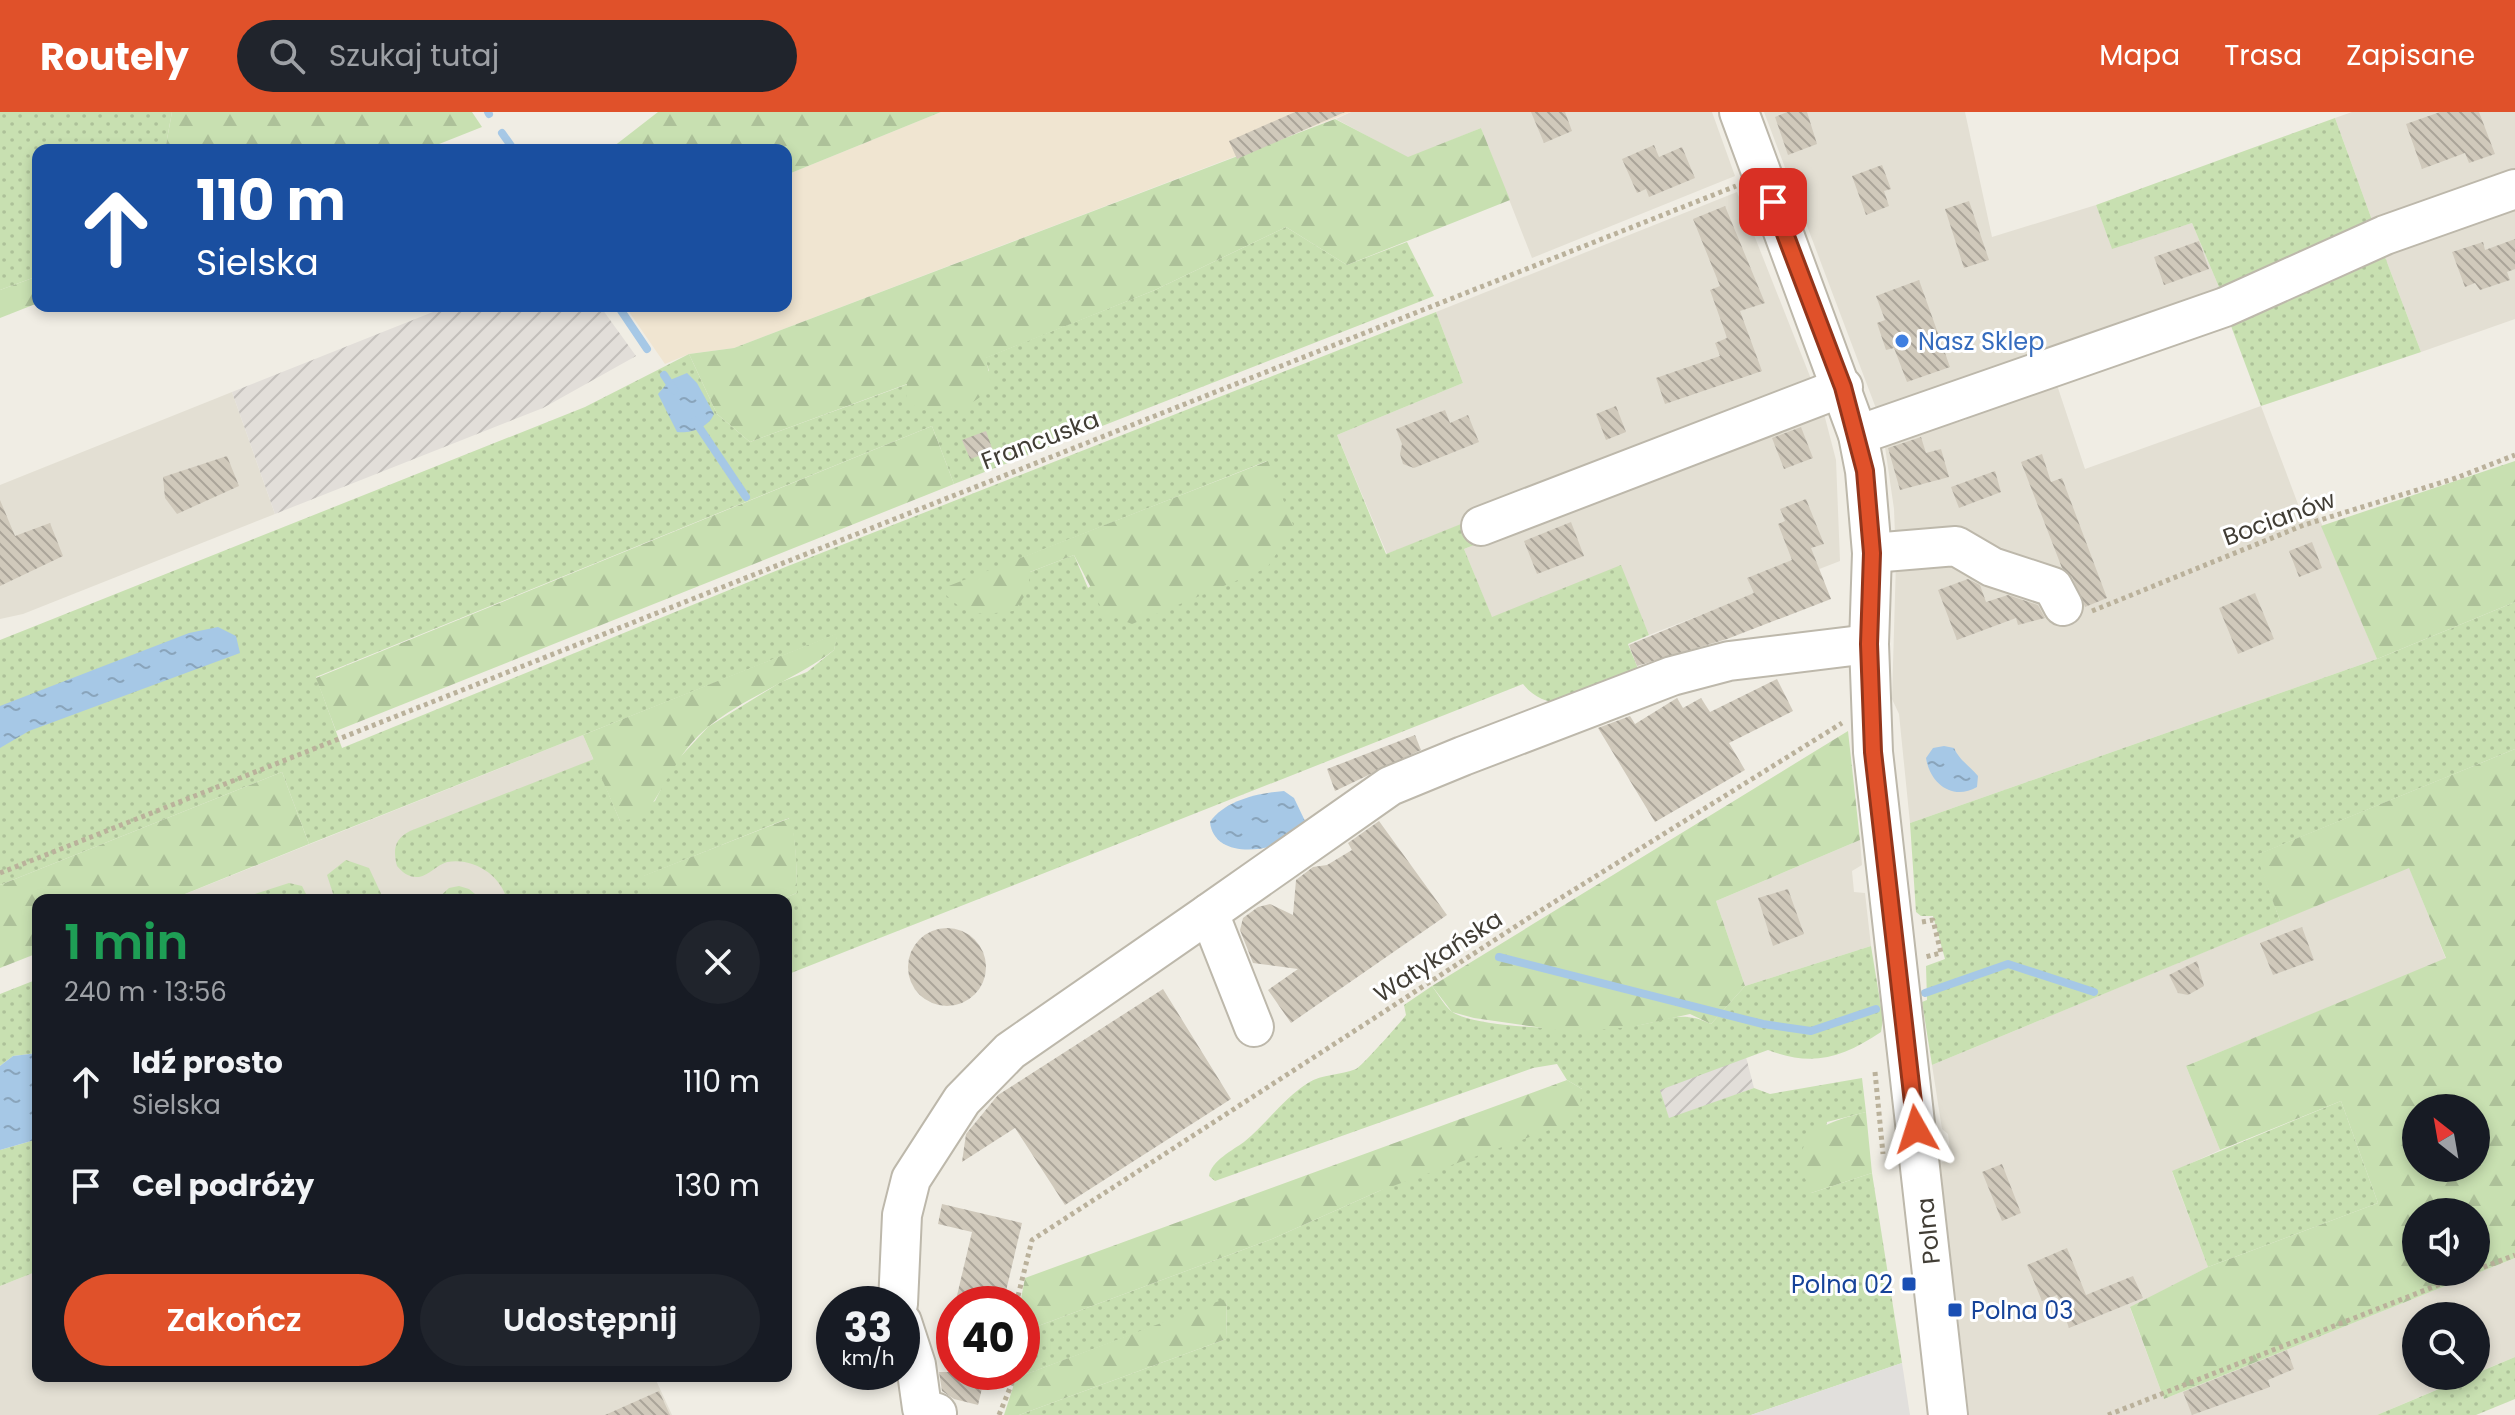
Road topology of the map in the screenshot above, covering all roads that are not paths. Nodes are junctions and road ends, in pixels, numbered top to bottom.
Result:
1 (1739, 112) edge
2 (2515, 189) edge
3 (1843, 387) junction
4 (1858, 435) junction
5 (1481, 526) dead end
6 (1872, 553) junction
7 (2063, 606) road end
8 (1869, 644) junction
9 (1209, 913) junction
10 (1254, 1027) dead end
11 (899, 1286) edge
12 (919, 1390) edge
13 (937, 1413) edge
14 (1948, 1415) edge

1 - 3 street, Polna
2 - 4 street
3 - 4 street, Polna
3 - 5 street
4 - 6 street, Polna
6 - 7 street
6 - 8 street, Polna
8 - 9 street
8 - 14 street, Polna
9 - 10 street
9 - 11 street
12 - 13 street

